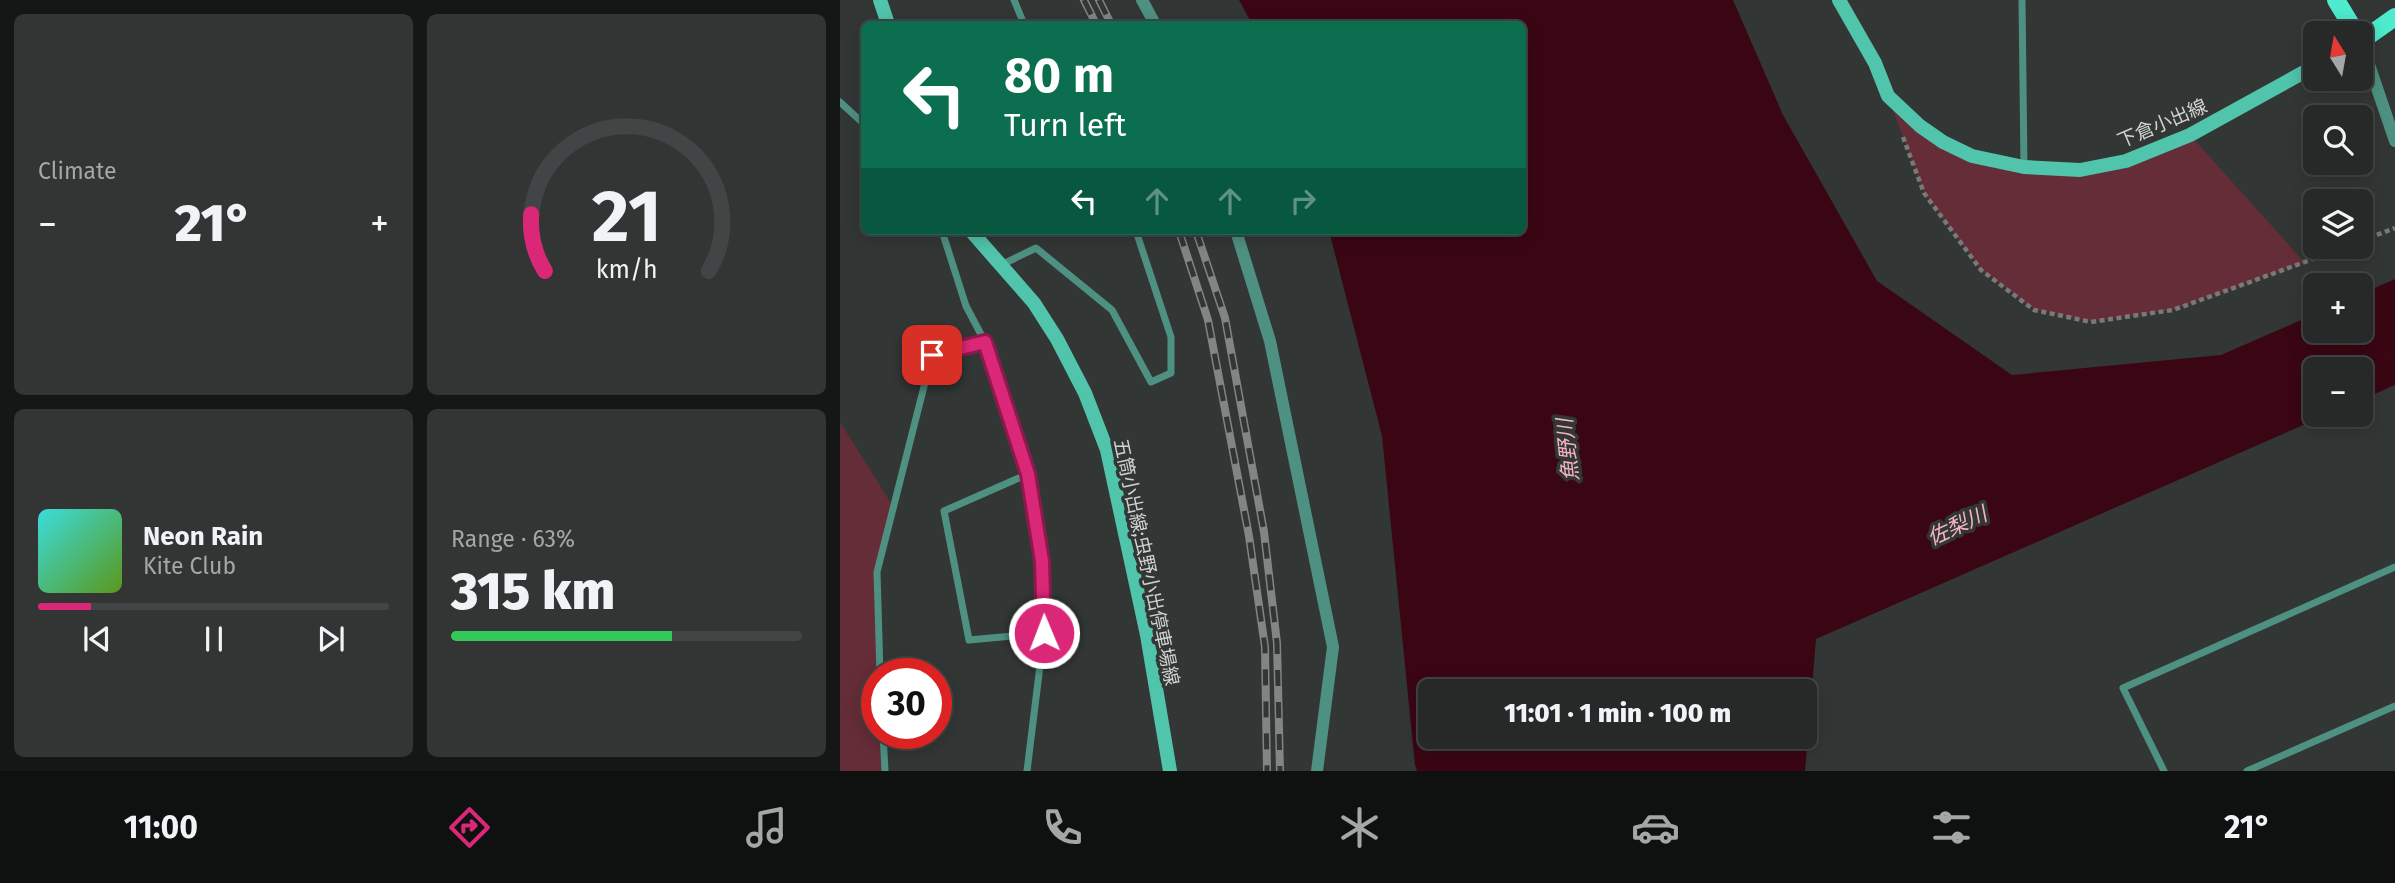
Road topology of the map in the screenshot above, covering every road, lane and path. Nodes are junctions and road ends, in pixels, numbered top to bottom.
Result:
1 (880, 0) edge
2 (1014, 0) edge
3 (1142, 0) edge
4 (1839, 0) edge
5 (2022, 0) edge
6 (2336, 0) edge
7 (2395, 16) edge
8 (887, 21) edge
9 (1023, 21) edge
10 (1153, 21) edge
11 (2349, 21) edge
12 (2373, 32) edge
13 (2303, 73) edge
14 (2373, 76) edge
15 (840, 102) edge
16 (861, 121) edge
17 (1902, 133) dead end
18 (2395, 141) edge
19 (2024, 167) junction
20 (2395, 228) edge
21 (943, 235) edge
22 (974, 235) edge
23 (1137, 235) edge
24 (1237, 235) edge
25 (2373, 236) edge
26 (2313, 259) edge
27 (1000, 265) junction
28 (985, 342) junction
29 (1028, 474) junction
30 (2395, 567) edge
31 (1044, 633) junction
32 (880, 658) edge
33 (2395, 706) edge
34 (884, 749) edge
35 (886, 771) edge
36 (1027, 771) edge
37 (1170, 771) edge
38 (1317, 771) edge
39 (2164, 771) edge
40 (2246, 771) edge

1 - 8 main road
2 - 9 street
3 - 10 street
4 - 19 main road, 下倉小出線
5 - 19 street
6 - 11 main road
7 - 12 main road
13 - 19 main road, 下倉小出線
14 - 18 street
15 - 16 street
17 - 26 path
20 - 25 path
21 - 28 street
22 - 27 main road, 五筒小出線;虫野小出停車場線
23 - 27 street
24 - 38 street
27 - 37 main road, 五筒小出線;虫野小出停車場線
28 - 29 street
28 - 32 street
29 - 31 street
29 - 31 street
30 - 39 street
31 - 36 street
33 - 40 street
34 - 35 street

